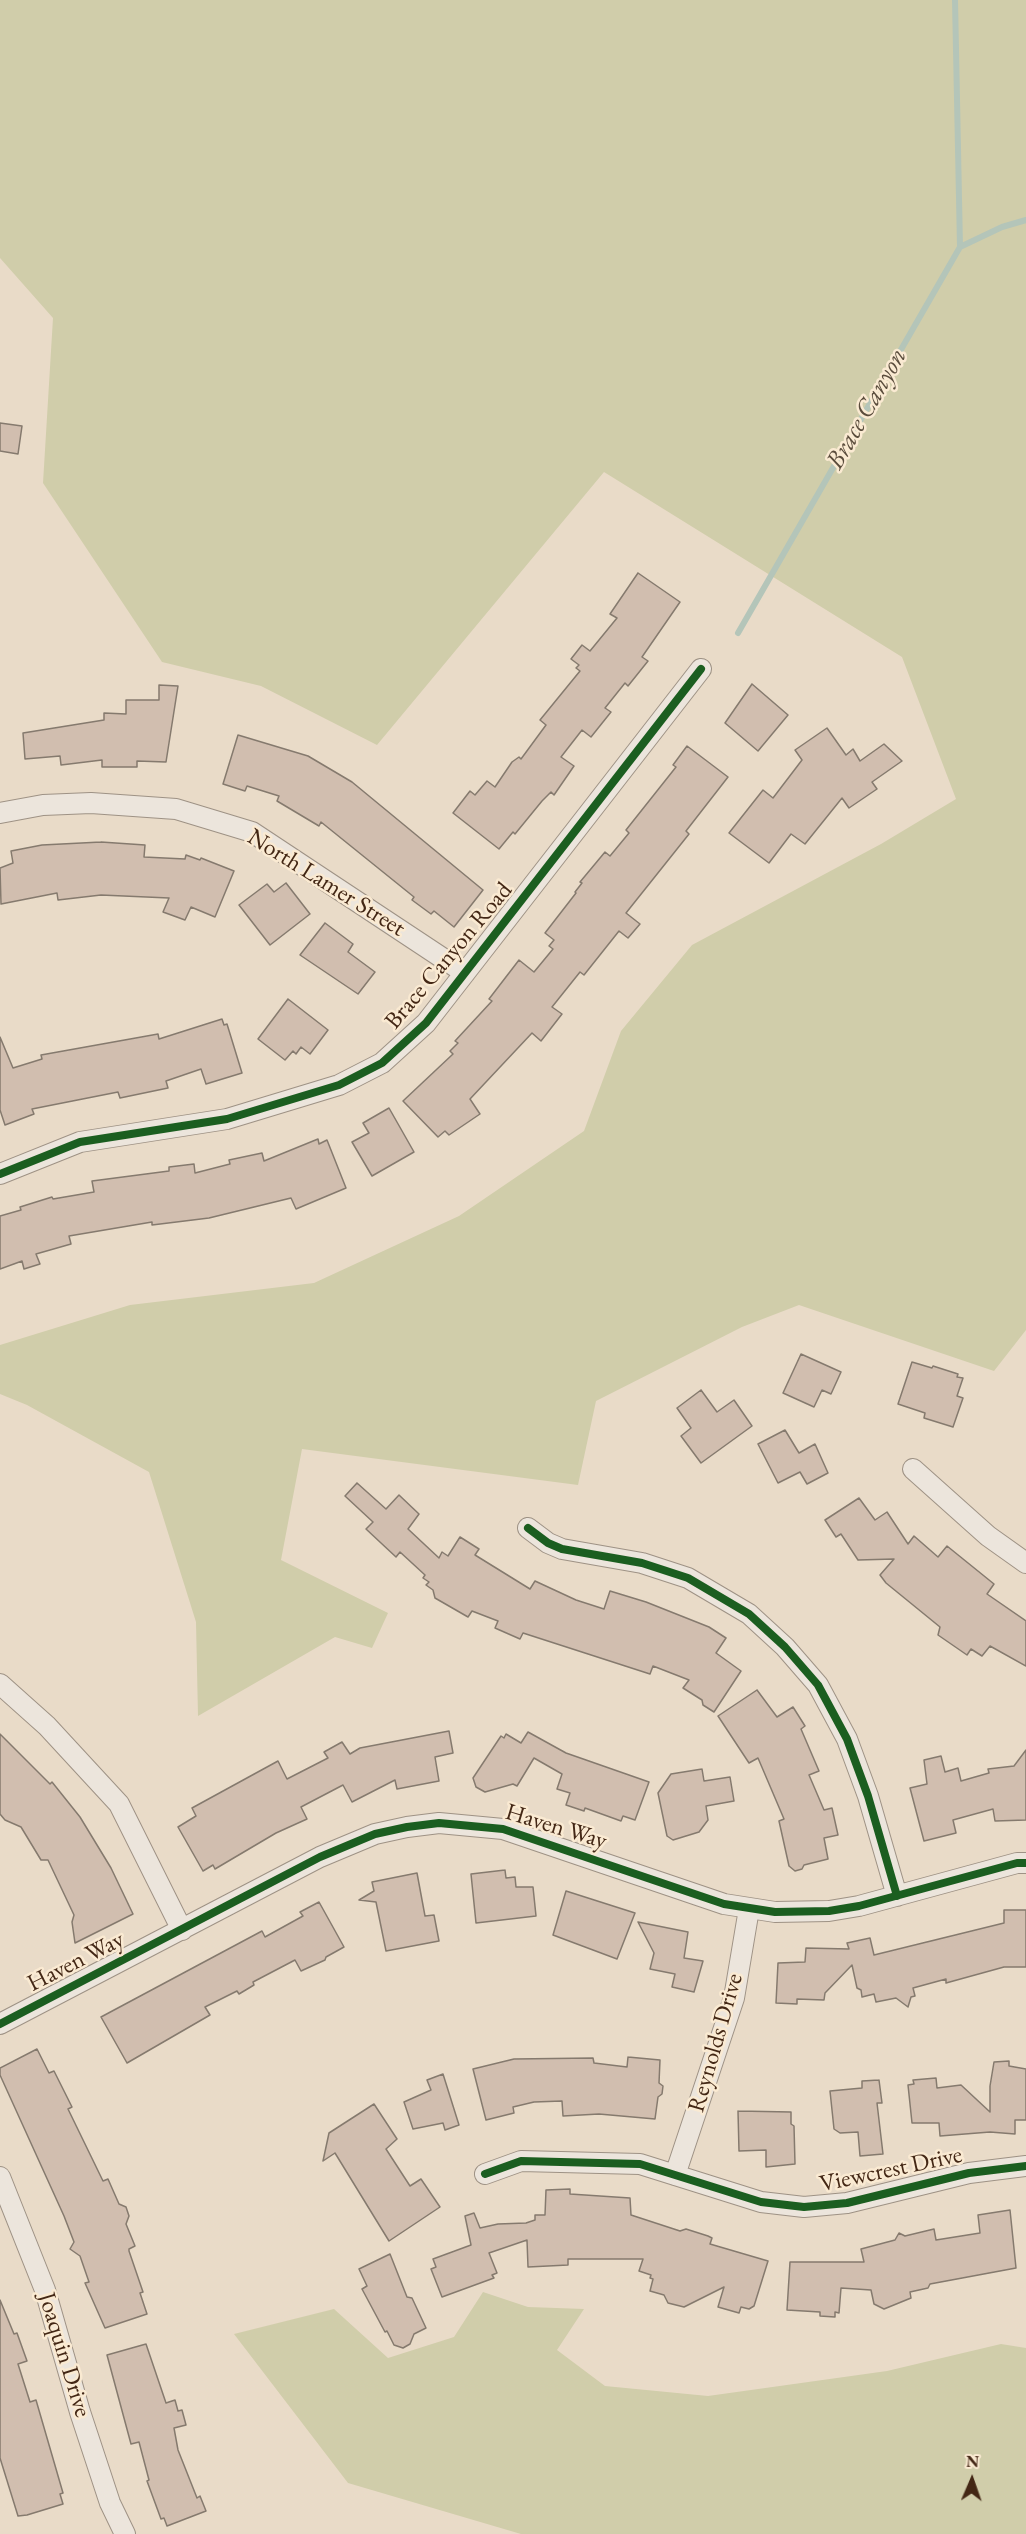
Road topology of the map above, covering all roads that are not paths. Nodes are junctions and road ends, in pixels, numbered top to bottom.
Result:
1 (701, 669) dead end
2 (0, 813) edge
3 (465, 972) junction
4 (0, 1174) edge
5 (913, 1469) dead end
6 (528, 1528) dead end
7 (1026, 1563) edge
8 (0, 1684) edge
9 (1026, 1863) edge
10 (897, 1896) junction
11 (749, 1909) junction
12 (182, 1930) junction
13 (0, 2024) edge
14 (1026, 2166) edge
15 (485, 2174) dead end
16 (675, 2175) junction
17 (0, 2177) edge
18 (125, 2534) edge

1 - 3 street, Brace Canyon Road
2 - 3 street, North Lamer Street
3 - 4 street, Brace Canyon Road
5 - 7 street
6 - 10 street
8 - 12 street
9 - 10 street, Haven Way
10 - 11 street, Haven Way
11 - 12 street, Haven Way
11 - 16 street, Reynolds Drive
12 - 13 street, Haven Way
14 - 16 street, Viewcrest Drive
15 - 16 street, Viewcrest Drive
17 - 18 street, Joaquin Drive

